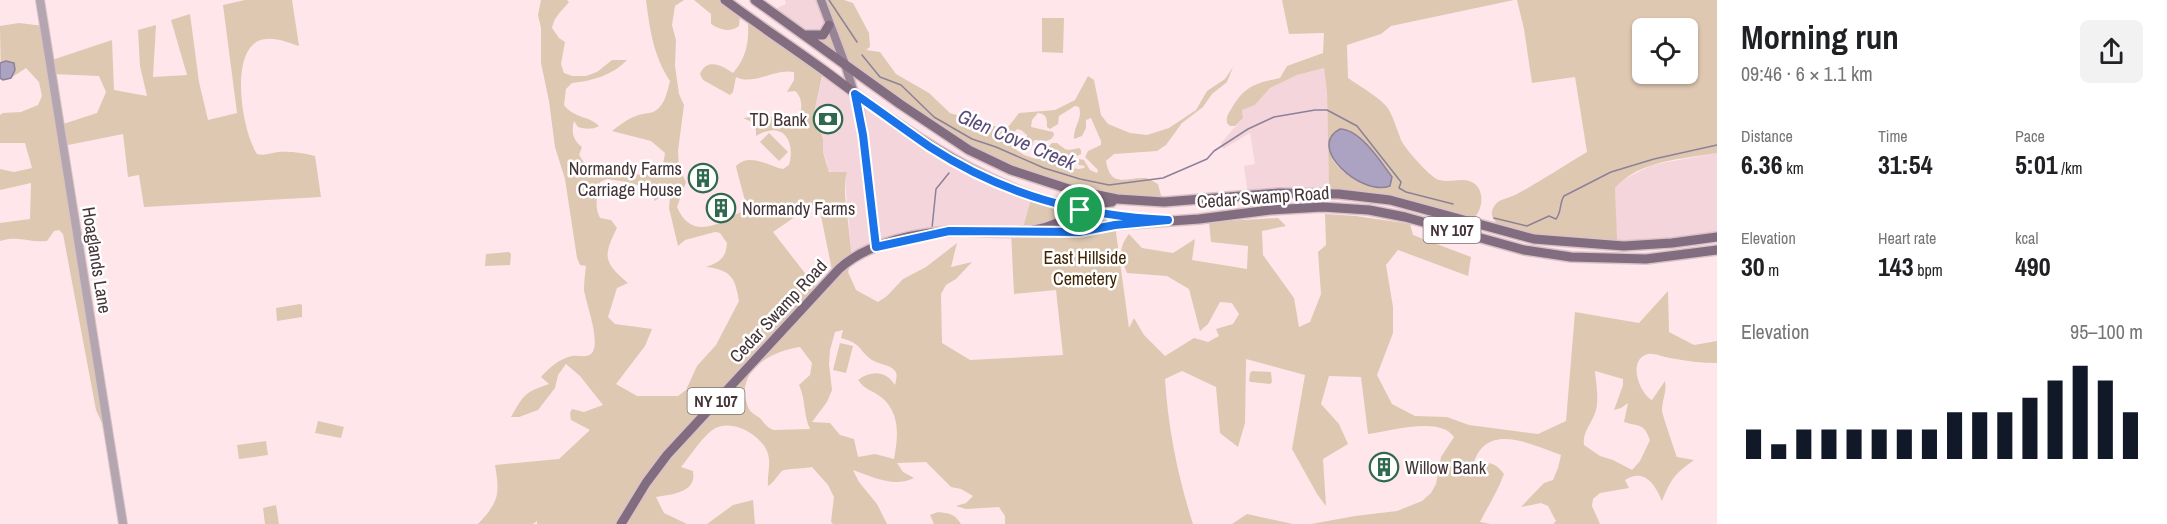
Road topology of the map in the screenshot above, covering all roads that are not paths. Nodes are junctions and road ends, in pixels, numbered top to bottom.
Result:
1 (40, 0) edge
2 (724, 0) edge
3 (755, 0) edge
4 (821, 0) edge
5 (829, 25) junction
6 (803, 35) junction
7 (845, 64) junction
8 (855, 94) junction
9 (1132, 201) junction
10 (1047, 202) junction
11 (1080, 210) junction
12 (1069, 216) junction
13 (1168, 220) junction
14 (1045, 228) junction
15 (1022, 231) junction
16 (1072, 232) junction
17 (1717, 237) edge
18 (1628, 246) junction
19 (876, 247) junction
20 (1717, 250) edge
21 (1672, 257) junction
22 (123, 524) edge
23 (621, 524) edge

1 - 22 street, Hoaglands Lane
2 - 8 main road
3 - 6 main road
4 - 5 main road
5 - 6 main road
5 - 7 main road
6 - 7 main road
7 - 8 main road
7 - 9 main road
8 - 10 main road
8 - 19 main road
9 - 11 main road, NY 107
9 - 18 main road, Cedar Swamp Road / NY 107
10 - 11 main road
10 - 14 main road
11 - 12 main road, Cedar Swamp Road / NY 107
11 - 13 main road
12 - 14 main road, Cedar Swamp Road / NY 107
12 - 16 main road
13 - 16 main road, Cedar Swamp Road / NY 107
13 - 21 main road, Cedar Swamp Road / NY 107
14 - 15 main road, Cedar Swamp Road / NY 107
15 - 16 main road, Cedar Swamp Road / NY 107
15 - 19 main road, Cedar Swamp Road / NY 107
17 - 18 main road, Cedar Swamp Road / NY 107
18 - 21 main road
19 - 23 main road, Cedar Swamp Road / NY 107
20 - 21 main road, Cedar Swamp Road / NY 107

